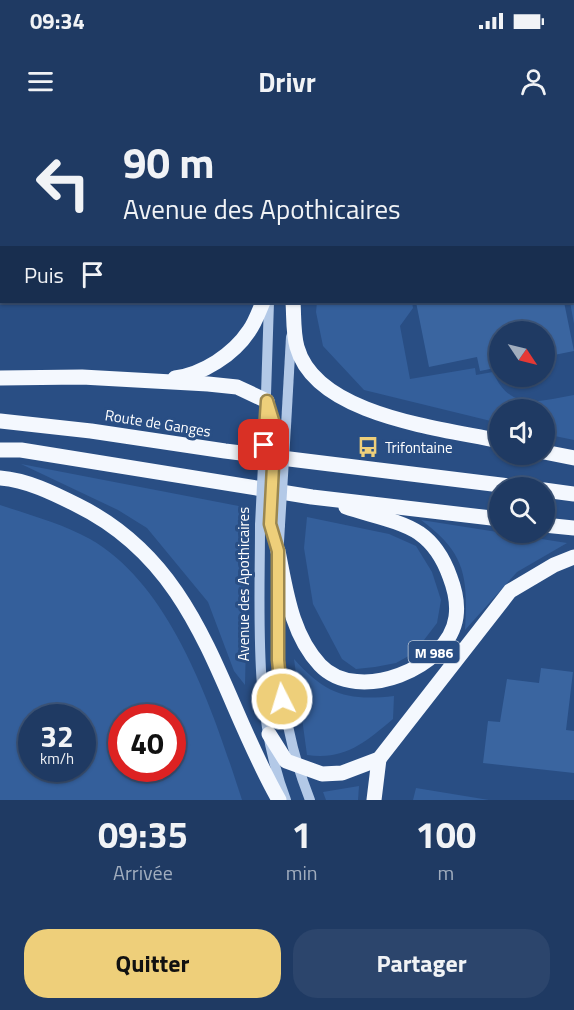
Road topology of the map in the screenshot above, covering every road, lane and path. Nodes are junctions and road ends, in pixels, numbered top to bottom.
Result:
1 (263, 303) edge
2 (269, 303) edge
3 (293, 303) edge
4 (293, 303) edge
5 (0, 378) edge
6 (150, 381) junction
7 (267, 401) junction
8 (0, 421) edge
9 (276, 426) junction
10 (489, 439) edge
11 (0, 450) edge
12 (555, 454) edge
13 (574, 458) edge
14 (0, 478) edge
15 (489, 483) edge
16 (555, 491) edge
17 (574, 494) edge
18 (312, 496) junction
19 (489, 518) edge
20 (270, 525) junction
21 (555, 526) edge
22 (574, 528) edge
23 (278, 551) junction
24 (574, 556) edge
25 (269, 734) junction
26 (379, 759) junction
27 (297, 766) junction
28 (279, 800) edge
29 (286, 800) edge
30 (310, 800) edge
31 (374, 800) edge

1 - 6 main road
2 - 7 street, Avenue des Apothicaires
3 - 9 street, Avenue des Apothicaires
4 - 10 main road
5 - 6 main road
6 - 7 main road
7 - 9 street, Avenue des Apothicaires
8 - 15 main road, Route de Ganges
9 - 20 street, Avenue des Apothicaires, bridge
9 - 20 street, Avenue des Apothicaires, bridge
11 - 18 main road, M 986
12 - 13 main road
14 - 28 main road
16 - 17 main road
18 - 19 main road, M 986
18 - 23 main road, M 986
20 - 23 street, Avenue des Apothicaires
20 - 25 street, Avenue des Apothicaires
21 - 22 main road
23 - 27 street, Avenue des Apothicaires
24 - 26 main road, M 986
25 - 27 main road
25 - 29 street, Avenue des Apothicaires
26 - 27 main road
26 - 31 main road
27 - 30 street, Avenue des Apothicaires

